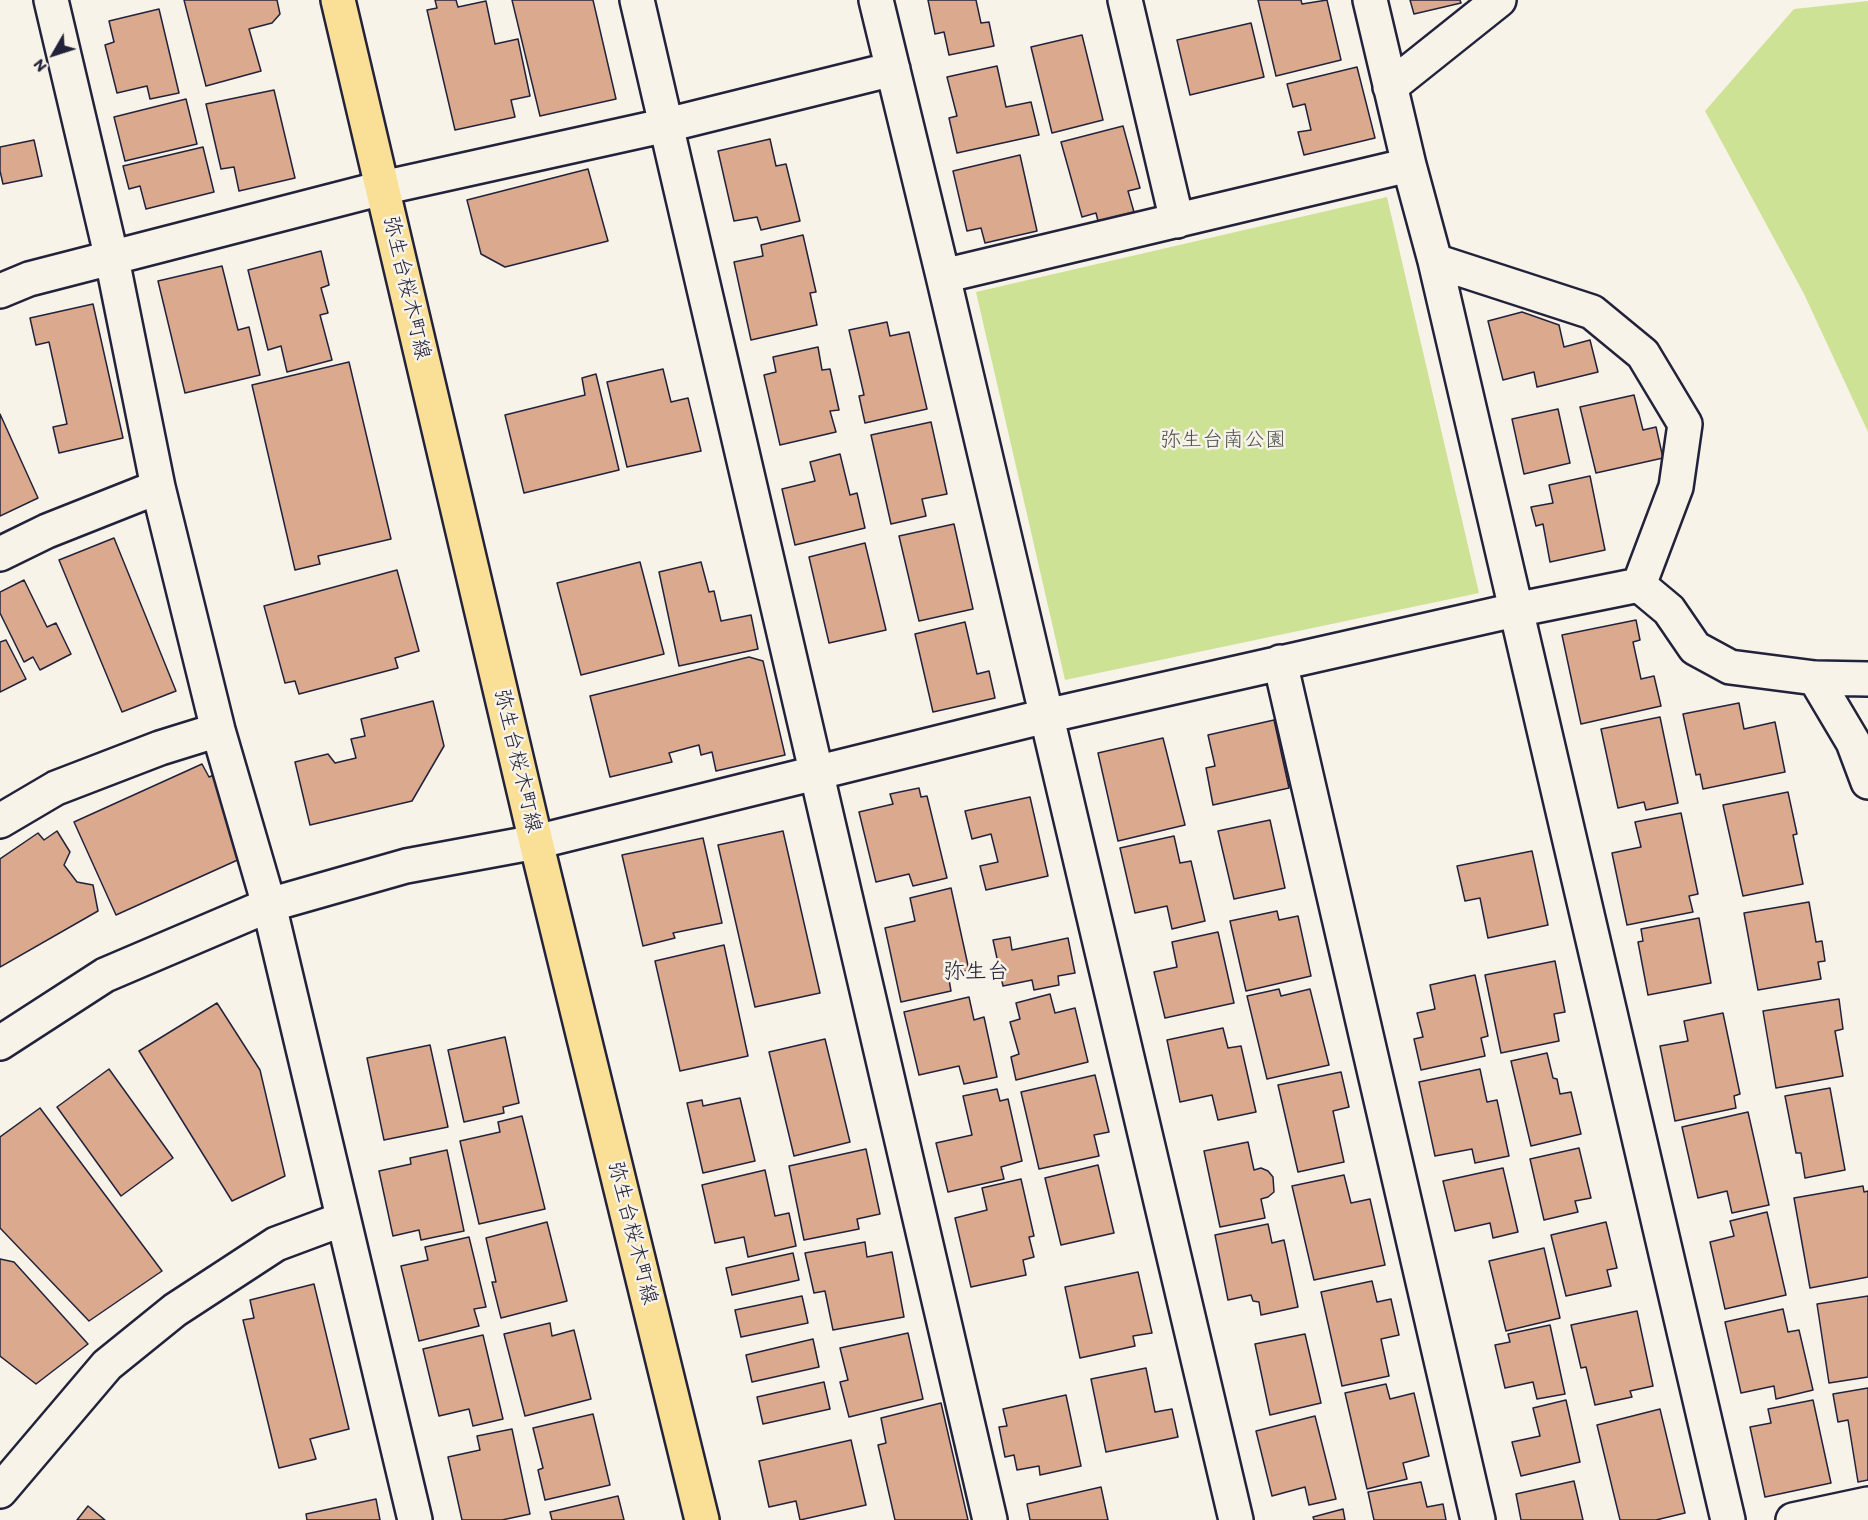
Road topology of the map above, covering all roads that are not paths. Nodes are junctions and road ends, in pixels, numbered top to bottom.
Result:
1 (51, 0) edge
2 (338, 0) edge
3 (637, 0) edge
4 (876, 0) edge
5 (1125, 0) edge
6 (1370, 0) edge
7 (1499, 0) edge
8 (893, 69) junction
9 (1390, 87) junction
10 (667, 125) junction
11 (1409, 165) junction
12 (382, 188) junction
13 (1177, 221) junction
14 (112, 259) junction
15 (1435, 261) junction
16 (943, 276) junction
17 (0, 291) edge
18 (158, 487) junction
19 (0, 554) edge
20 (1639, 585) junction
21 (1515, 610) junction
22 (1280, 662) junction
23 (1815, 678) junction
24 (1868, 679) edge
25 (1046, 716) junction
26 (218, 730) junction
27 (816, 773) junction
28 (1868, 782) edge
29 (0, 821) edge
30 (536, 842) junction
31 (269, 905) junction
32 (0, 1043) edge
33 (343, 1219) junction
34 (0, 1491) edge
35 (1868, 1504) edge
36 (414, 1520) edge
37 (702, 1520) edge
38 (990, 1520) edge
39 (1236, 1520) edge
40 (1478, 1520) edge
41 (1728, 1520) edge
42 (1793, 1520) edge

1 - 14 street
2 - 12 main road, 弥生台桜木町線
3 - 10 street
4 - 8 street
5 - 13 street
6 - 9 street
7 - 9 street
8 - 10 street
8 - 16 street
9 - 11 street
10 - 12 street
10 - 27 street
11 - 13 street
11 - 15 street
12 - 14 street
12 - 30 main road, 弥生台桜木町線
13 - 16 street
14 - 17 street
14 - 18 street
15 - 20 street
15 - 21 street
16 - 25 street
18 - 19 street
18 - 26 street
20 - 21 street
20 - 23 street
21 - 22 street
21 - 41 street
22 - 25 street
22 - 40 street
23 - 24 street
23 - 28 street
25 - 27 street
25 - 39 street
26 - 29 street
26 - 31 street
27 - 30 street
27 - 38 street
30 - 31 street
30 - 37 main road, 弥生台桜木町線
31 - 32 street
31 - 33 street
33 - 34 street
33 - 36 street
35 - 42 street

